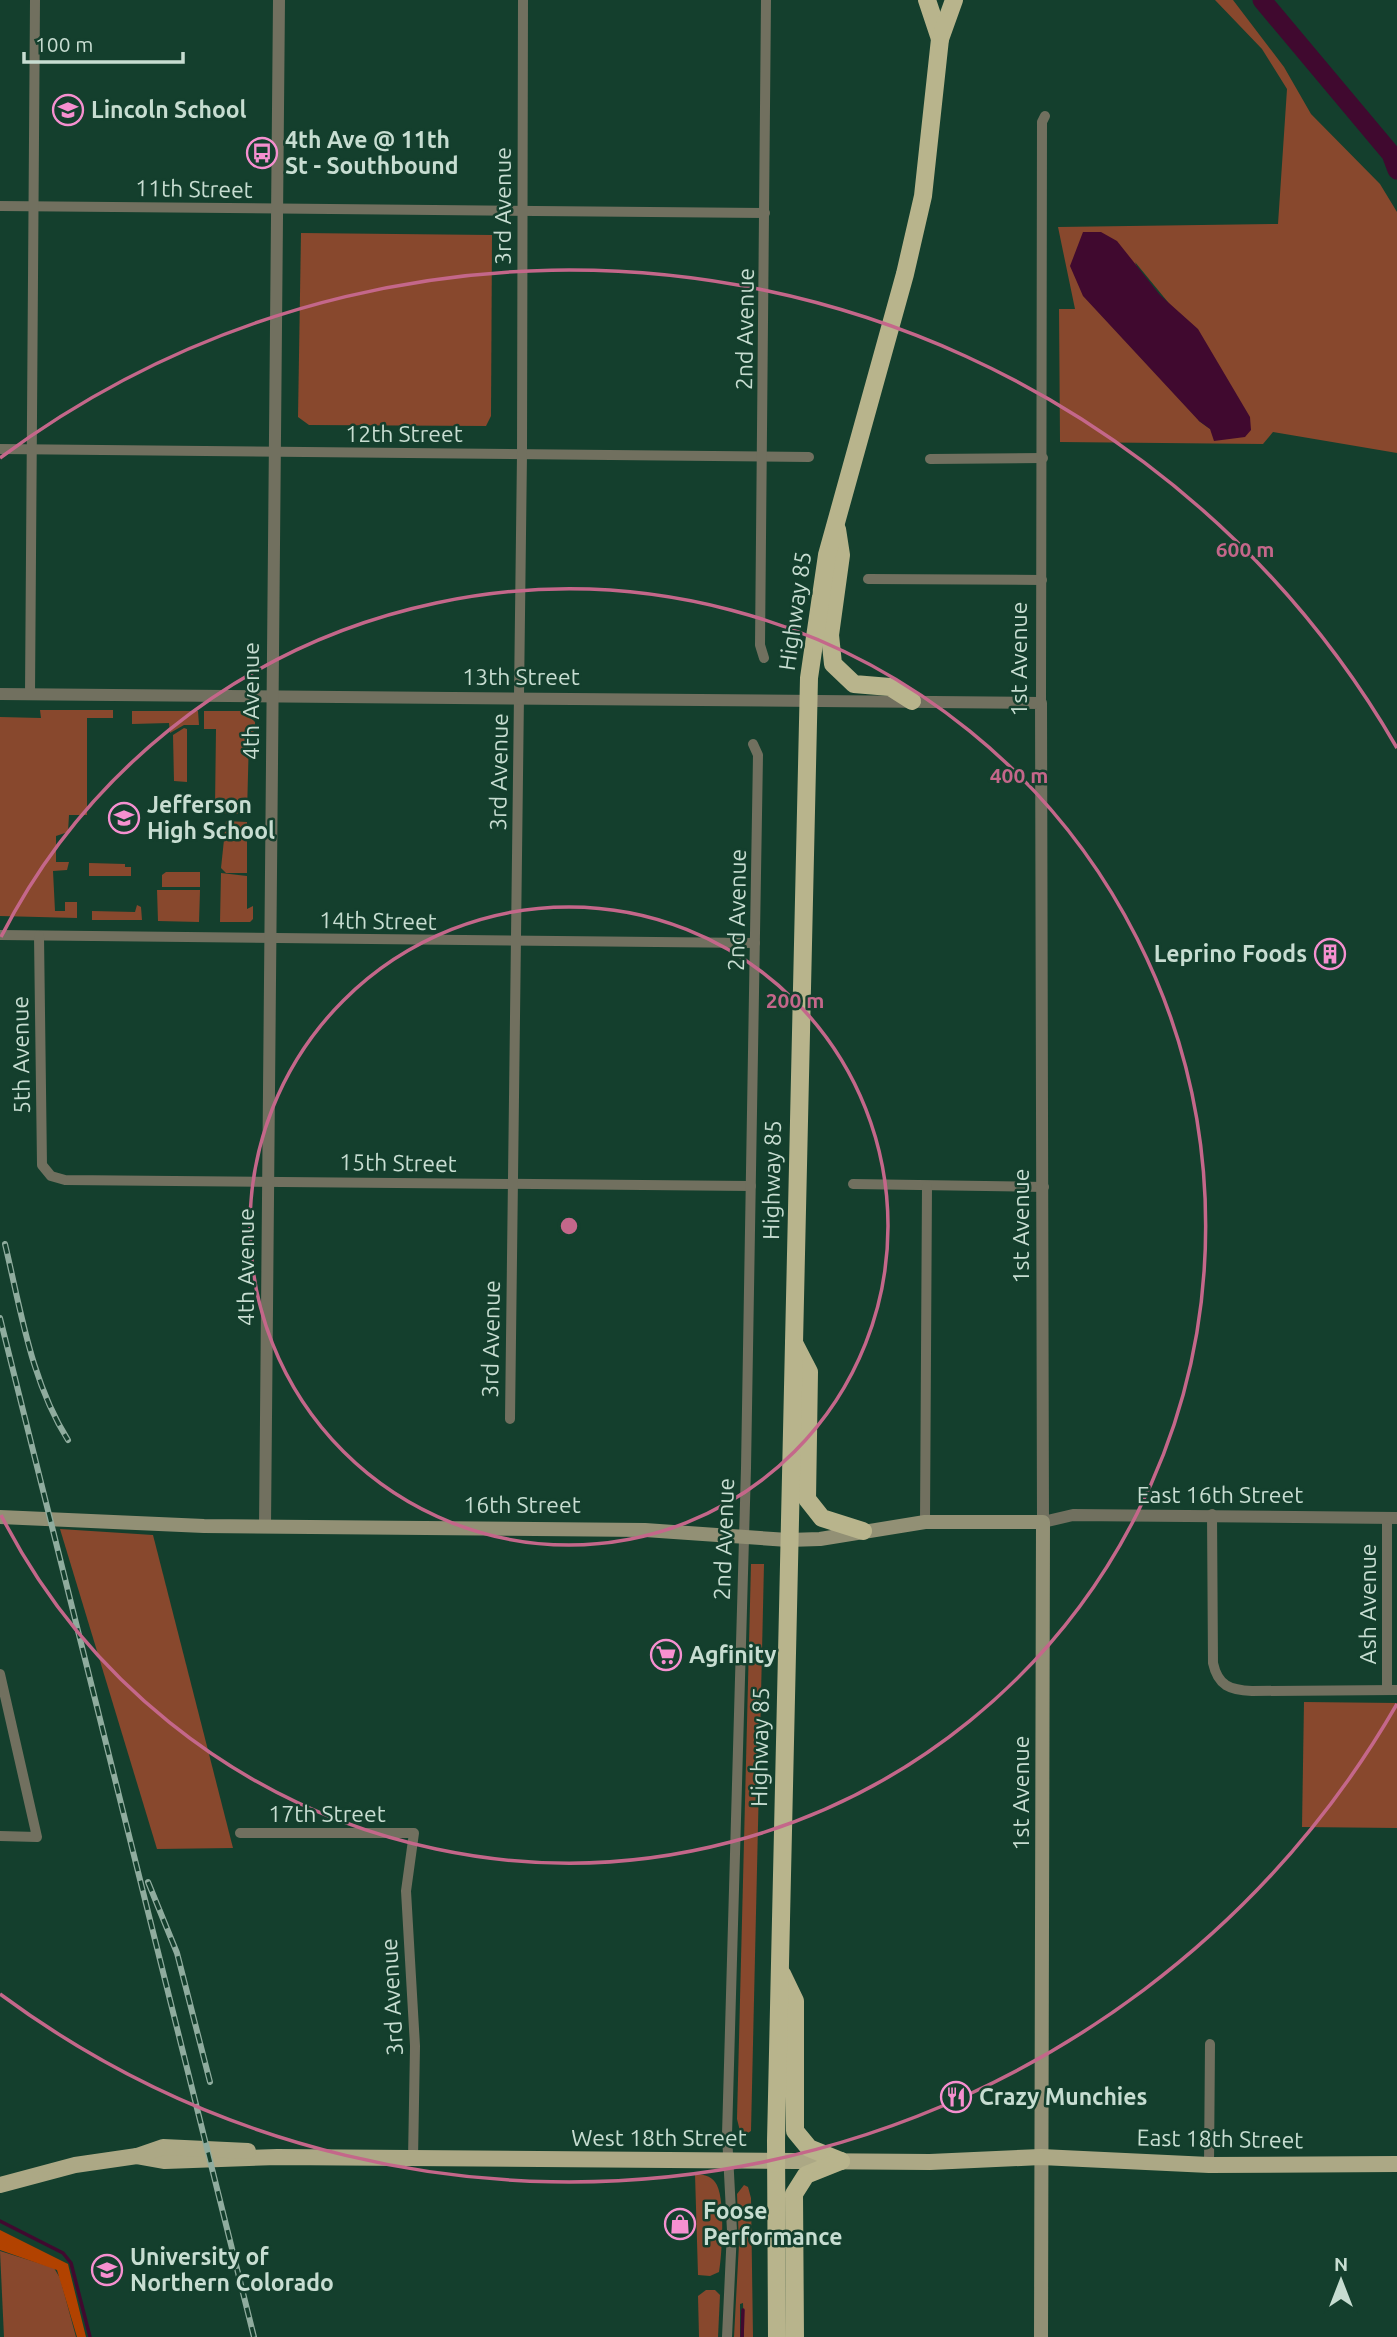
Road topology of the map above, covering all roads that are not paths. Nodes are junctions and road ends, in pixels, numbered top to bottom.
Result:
1 (35, 0) edge
2 (279, 0) edge
3 (523, 0) edge
4 (766, 0) edge
5 (928, 0) edge
6 (954, 0) edge
7 (940, 40) junction
8 (1045, 116) dead end
9 (0, 206) edge
10 (33, 206) junction
11 (277, 209) junction
12 (522, 212) junction
13 (765, 213) junction
14 (0, 449) edge
15 (32, 449) junction
16 (274, 452) junction
17 (522, 454) junction
18 (762, 456) junction
19 (809, 457) dead end
20 (930, 458) dead end
21 (1043, 458) junction
22 (835, 519) junction
23 (868, 579) dead end
24 (1042, 580) junction
25 (764, 657) dead end
26 (0, 694) edge
27 (30, 694) junction
28 (272, 696) junction
29 (519, 698) junction
30 (808, 699) junction
31 (912, 701) junction
32 (1041, 703) junction
33 (753, 744) dead end
34 (0, 935) edge
35 (39, 936) junction
36 (270, 939) junction
37 (516, 942) junction
38 (755, 943) junction
39 (47, 1171) joint
40 (267, 1181) junction
41 (513, 1184) junction
42 (853, 1184) dead end
43 (751, 1186) junction
44 (927, 1186) junction
45 (1044, 1187) junction
46 (793, 1341) junction
47 (510, 1419) dead end
48 (1212, 1514) junction
49 (0, 1517) edge
50 (1392, 1518) edge
51 (925, 1522) junction
52 (1043, 1522) junction
53 (265, 1527) junction
54 (863, 1531) junction
55 (744, 1538) junction
56 (789, 1540) junction
57 (0, 1674) edge
58 (1392, 1690) edge
59 (240, 1833) dead end
60 (415, 1833) joint
61 (0, 1836) edge
62 (780, 1971) junction
63 (1210, 2044) dead end
64 (1041, 2157) junction
65 (413, 2159) junction
66 (775, 2160) junction
67 (728, 2161) junction
68 (841, 2161) junction
69 (1397, 2164) edge
70 (1209, 2165) junction
71 (0, 2185) edge
72 (727, 2337) edge
73 (777, 2337) edge
74 (795, 2337) edge
75 (1041, 2337) edge

1 - 10 street
2 - 11 street, 4th Avenue
3 - 12 street, 3rd Avenue
4 - 13 street, 2nd Avenue
5 - 7 highway, Highway 85
6 - 7 highway, Highway 85
7 - 22 highway, Highway 85
8 - 21 street, 1st Avenue
9 - 10 street, 11th Street
10 - 11 street, 11th Street
10 - 15 street
11 - 12 street, 11th Street
11 - 16 street, 4th Avenue
12 - 13 street, 11th Street
12 - 17 street, 3rd Avenue
13 - 18 street, 2nd Avenue
14 - 15 street, 12th Street
15 - 16 street, 12th Street
15 - 27 street
16 - 17 street, 12th Street
16 - 28 street, 4th Avenue
17 - 18 street, 12th Street
17 - 29 street, 3rd Avenue
18 - 19 street, 12th Street
18 - 25 street, 2nd Avenue
20 - 21 street
21 - 24 street, 1st Avenue
22 - 30 highway, Highway 85
22 - 31 highway
23 - 24 street
24 - 32 street, 1st Avenue
26 - 27 street, 13th Street
27 - 28 street, 13th Street
28 - 29 street, 13th Street
28 - 36 street, 4th Avenue
29 - 30 street, 13th Street
29 - 37 street, 3rd Avenue
30 - 31 street, 13th Street
30 - 46 highway, Highway 85
31 - 32 street, 13th Street
32 - 45 street, 1st Avenue
33 - 38 street, 2nd Avenue
34 - 35 street, 14th Street
35 - 36 street, 14th Street
35 - 39 street, 5th Avenue
36 - 37 street, 14th Street
36 - 40 street, 4th Avenue
37 - 38 street, 14th Street
37 - 41 street, 3rd Avenue
38 - 43 street, 2nd Avenue
39 - 40 street, 15th Street
40 - 41 street, 15th Street
40 - 53 street, 4th Avenue
41 - 43 street, 15th Street
41 - 47 street, 3rd Avenue
42 - 44 street
43 - 55 street, 2nd Avenue
44 - 45 street
44 - 51 street
45 - 52 street, 1st Avenue
46 - 54 highway
46 - 56 highway, Highway 85
48 - 50 street, East 16th Street
48 - 52 street, East 16th Street
48 - 58 street
49 - 53 main road, 16th Street
50 - 58 street, Ash Avenue
51 - 52 main road, 16th Street
51 - 54 main road, 16th Street
52 - 64 main road, 1st Avenue
53 - 55 main road, 16th Street
54 - 56 main road, 16th Street
55 - 56 main road, 16th Street
55 - 67 street, 2nd Avenue
56 - 62 highway, Highway 85
57 - 61 street
59 - 60 street, 17th Street
60 - 65 street, 3rd Avenue
62 - 66 highway, Highway 85
62 - 68 highway
63 - 70 street
64 - 68 main road, West 18th Street
64 - 70 main road, East 18th Street
64 - 75 main road, 1st Avenue
65 - 67 main road, West 18th Street
65 - 71 main road, West 18th Street
66 - 67 main road, West 18th Street
66 - 68 main road, West 18th Street
66 - 73 highway, Highway 85
67 - 72 street, 2nd Avenue
68 - 74 highway
69 - 70 main road, East 18th Street

